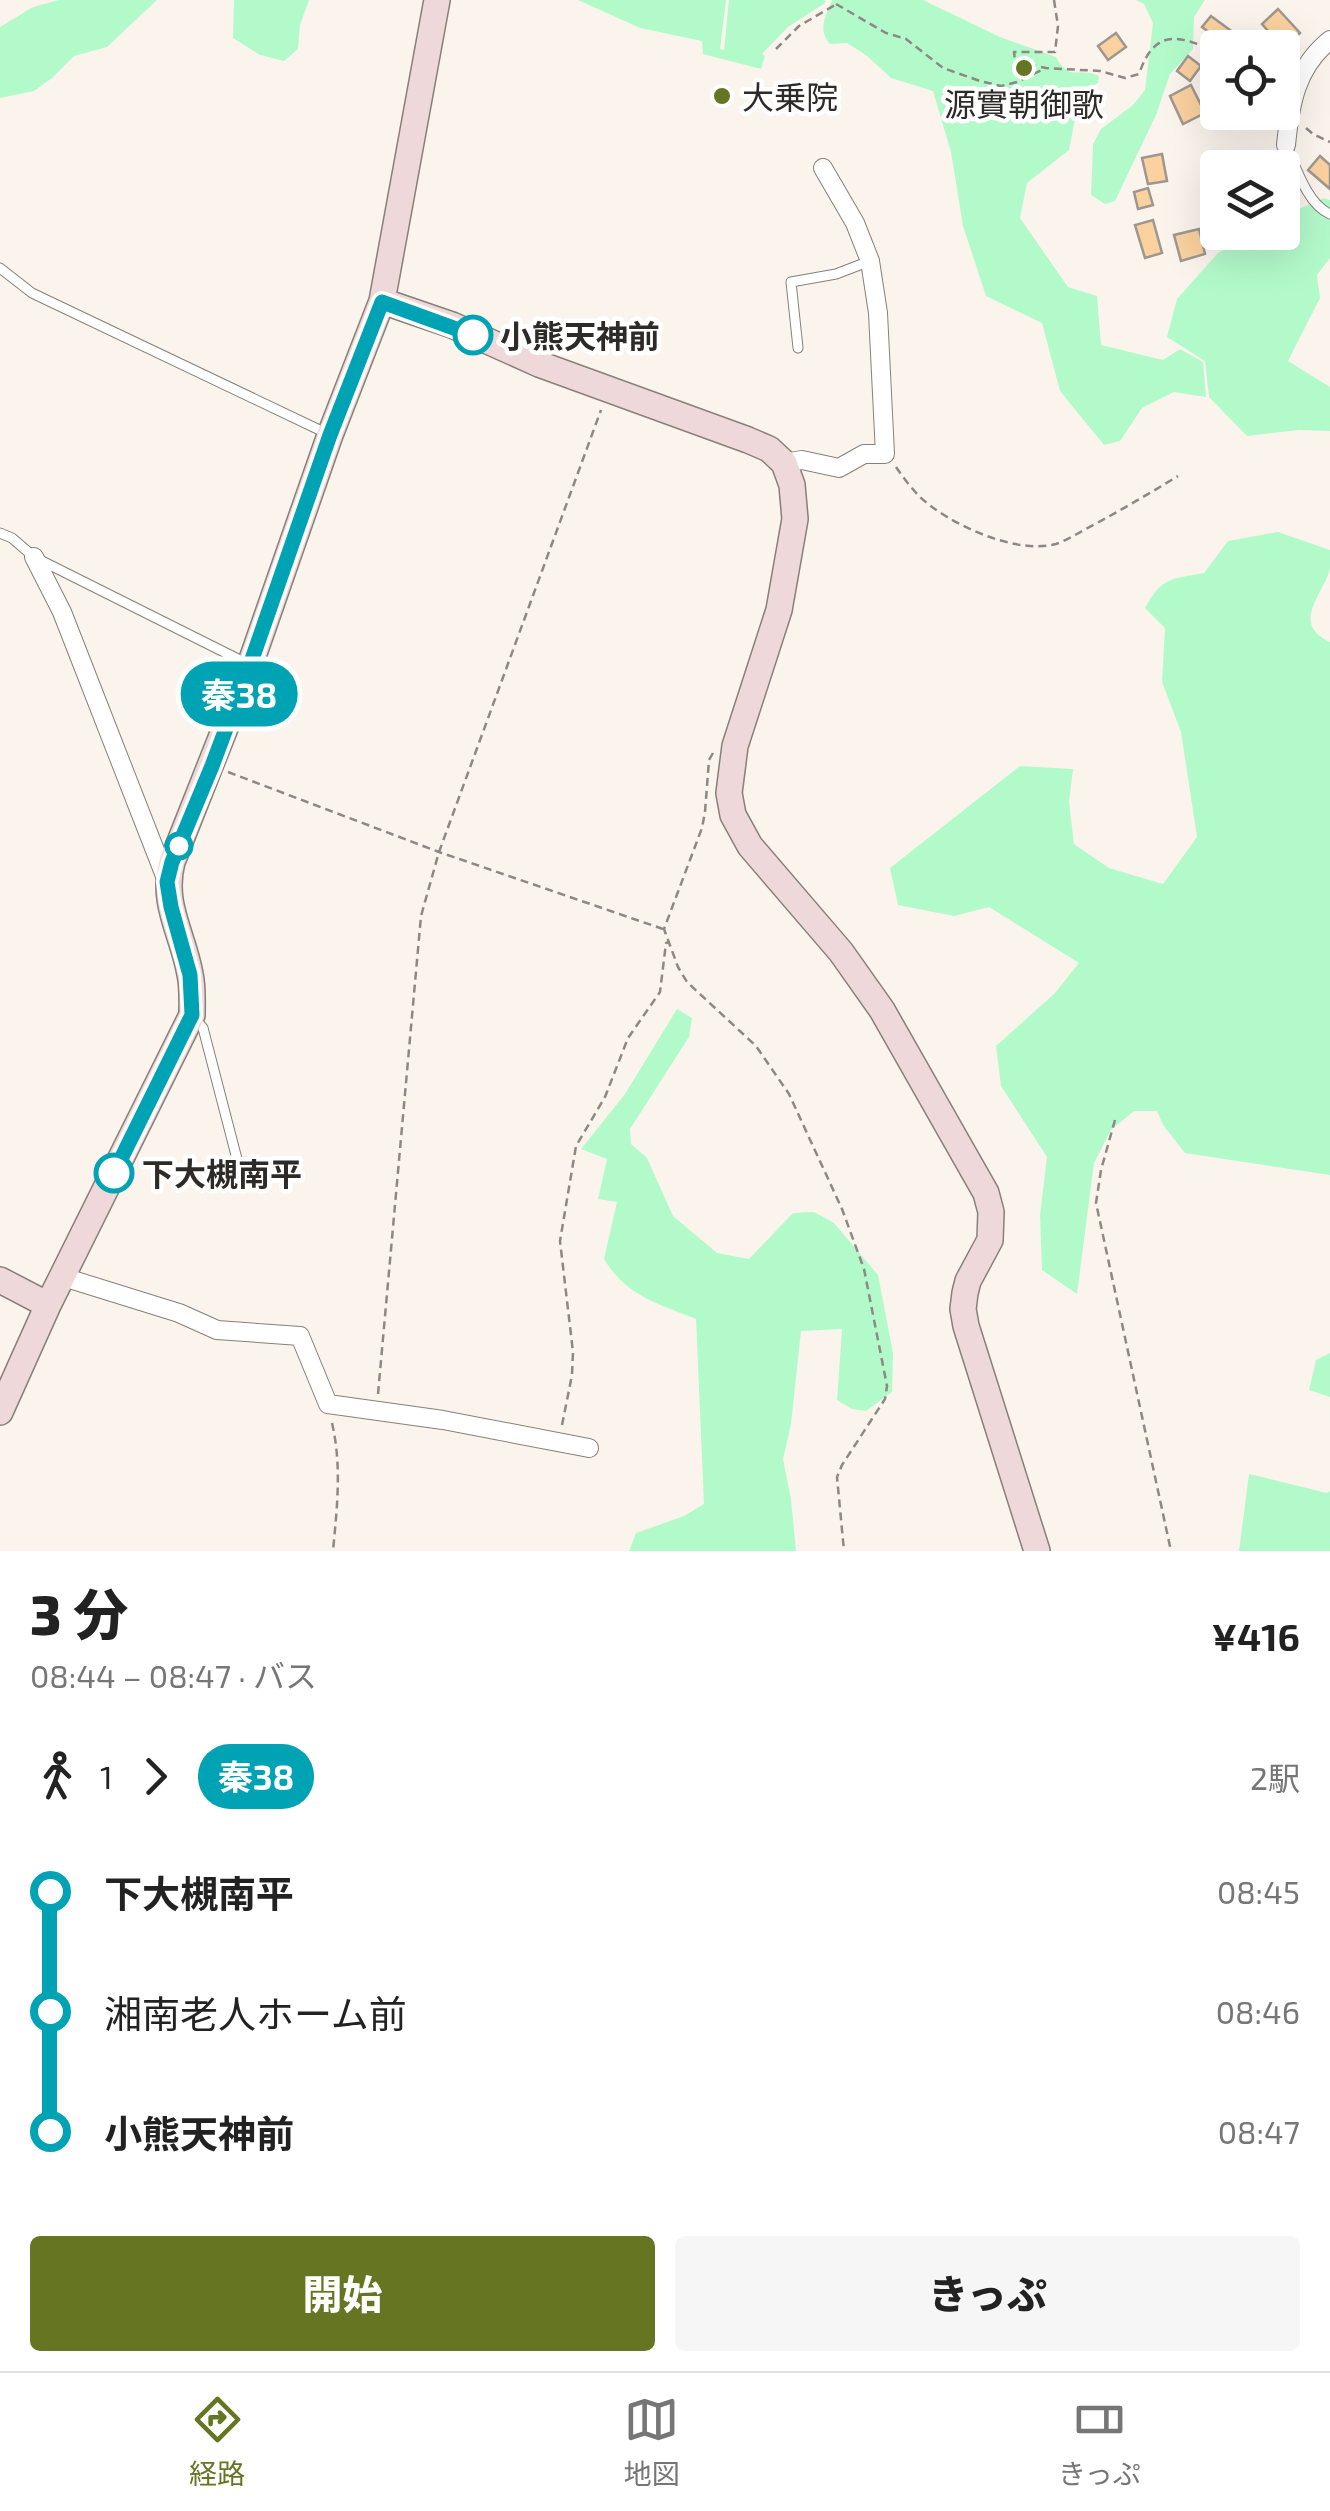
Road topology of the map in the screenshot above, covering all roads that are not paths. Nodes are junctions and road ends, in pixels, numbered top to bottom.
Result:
1 (437, 0) edge
2 (1330, 40) edge
3 (1286, 145) joint
4 (824, 168) dead end
5 (1330, 214) edge
6 (870, 262) junction
7 (0, 268) edge
8 (382, 302) junction
9 (798, 348) dead end
10 (330, 435) junction
11 (784, 463) junction
12 (0, 533) edge
13 (34, 557) junction
14 (250, 665) junction
15 (167, 882) junction
16 (192, 1015) junction
17 (244, 1186) dead end
18 (62, 1277) junction
19 (0, 1280) edge
20 (48, 1305) junction
21 (0, 1412) edge
22 (589, 1448) dead end
23 (1037, 1551) edge

1 - 8 street
2 - 3 street
3 - 5 lane
4 - 6 street
6 - 9 lane
6 - 11 street
7 - 10 lane
8 - 10 street
8 - 11 street
10 - 14 street
11 - 23 street
12 - 13 lane
13 - 14 lane
13 - 15 street
14 - 15 street
15 - 16 street
16 - 17 lane
16 - 18 street
18 - 20 street
18 - 22 street
19 - 20 street
20 - 21 street

